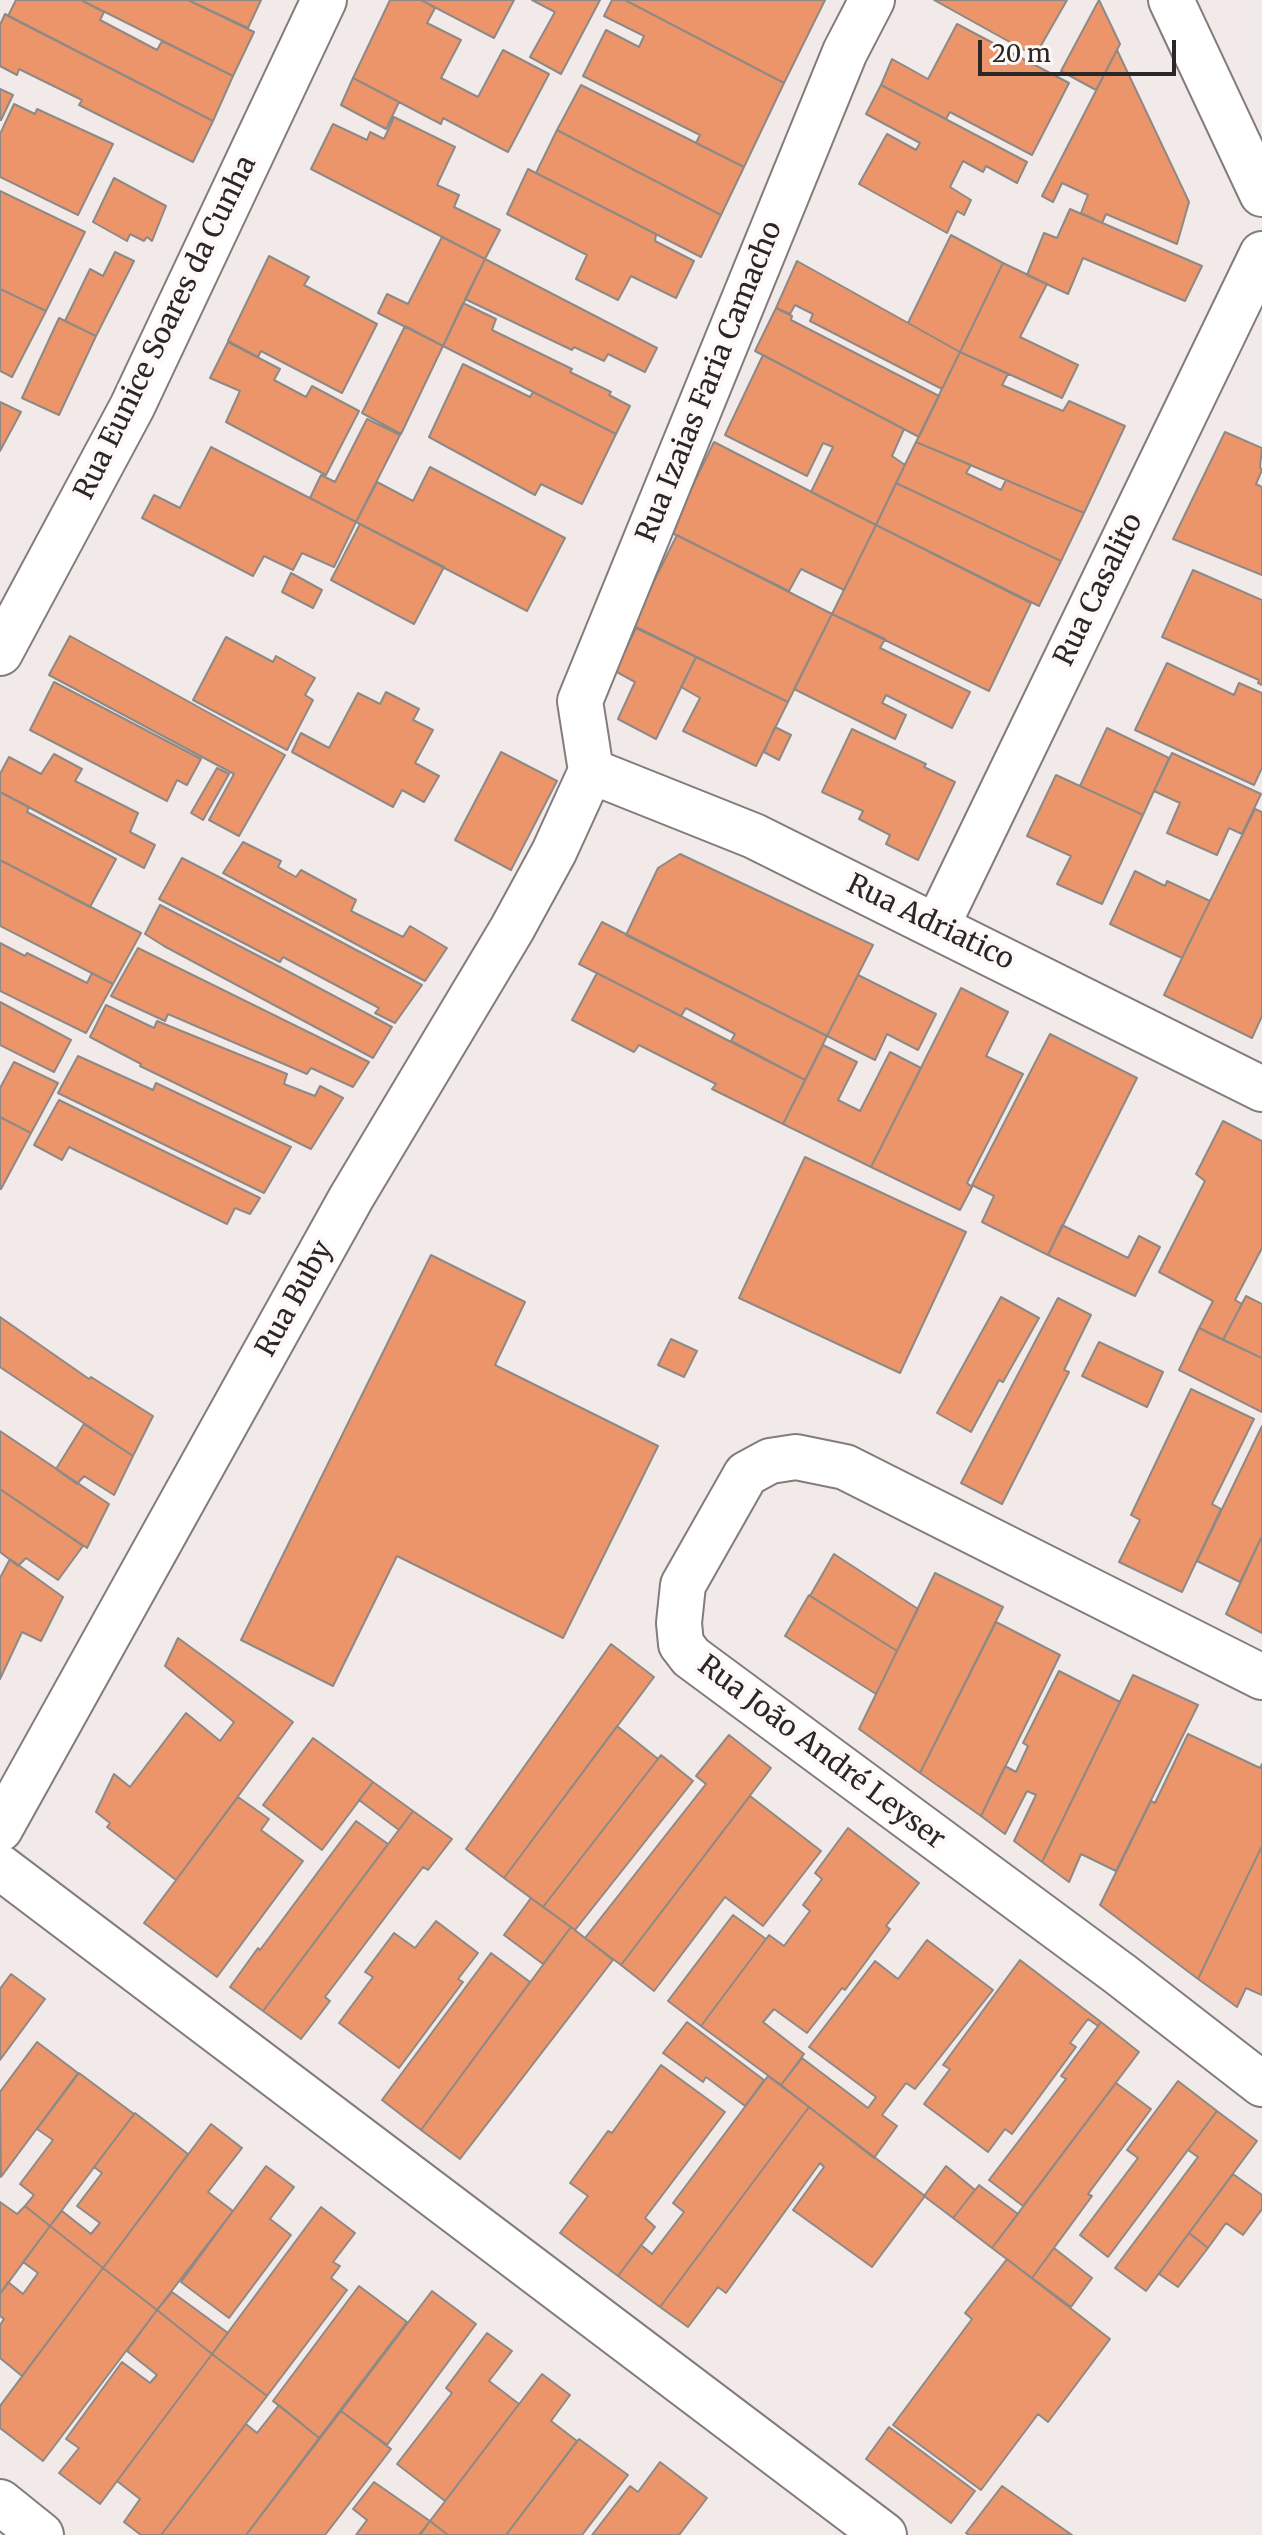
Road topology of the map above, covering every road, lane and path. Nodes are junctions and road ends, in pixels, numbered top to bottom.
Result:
1 (324, 0) edge
2 (872, 0) edge
3 (1171, 0) edge
4 (1262, 194) edge
5 (1262, 254) edge
6 (0, 653) edge
7 (591, 771) junction
8 (937, 926) junction
9 (1262, 1089) edge
10 (1262, 1677) edge
11 (0, 1829) edge
12 (0, 1867) edge
13 (1262, 2084) edge
14 (0, 2502) edge
15 (41, 2535) edge
16 (884, 2535) edge

1 - 6 street, Rua Eunice Soares da Cunha
2 - 7 street, Rua Izaias Faria Camacho
3 - 4 street
5 - 8 street, Rua Casalito
7 - 8 street, Rua Adriatico
7 - 11 street, Rua Buby
8 - 9 street, Rua Adriatico
10 - 13 street, Rua João André Leyser
12 - 16 street
14 - 15 street

